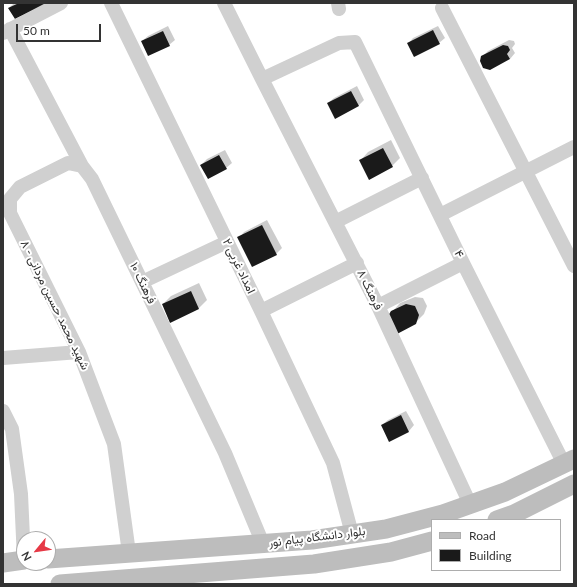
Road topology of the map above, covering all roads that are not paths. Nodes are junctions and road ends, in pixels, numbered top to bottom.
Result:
1 (61, 3) edge
2 (111, 3) edge
3 (224, 3) edge
4 (442, 8) dead end
5 (6, 31) edge
6 (262, 79) junction
7 (574, 147) edge
8 (82, 166) junction
9 (526, 171) junction
10 (422, 178) junction
11 (440, 215) junction
12 (335, 222) junction
13 (227, 242) junction
14 (357, 263) junction
15 (463, 263) junction
16 (574, 266) edge
17 (142, 282) junction
18 (378, 306) junction
19 (261, 311) junction
20 (79, 352) junction
21 (3, 358) edge
22 (3, 411) edge
23 (569, 462) edge
24 (574, 484) edge
25 (470, 504) junction
26 (500, 519) edge
27 (23, 531) edge
28 (352, 534) junction
29 (431, 541) edge
30 (263, 544) junction
31 (128, 553) junction
32 (56, 558) edge
33 (16, 561) edge
34 (3, 562) edge
35 (60, 584) edge

1 - 5 street
2 - 13 street, امداد غربی ۲
3 - 6 street, فرهنگ ۸
4 - 9 street
5 - 8 street, فرهنگ ۱۰
6 - 10 street, ۴
6 - 12 street, فرهنگ ۸
7 - 9 street
8 - 17 street, فرهنگ ۱۰
8 - 20 street, شهید محمد حسین مردانی - ۸
9 - 11 street
9 - 16 street
10 - 11 street, ۴
10 - 12 street
11 - 15 street, ۴
12 - 14 street, فرهنگ ۸
13 - 17 street
13 - 19 street, امداد غربی ۲
14 - 18 street, فرهنگ ۸
14 - 19 street
15 - 18 street
15 - 23 street, ۴
17 - 30 street, فرهنگ ۱۰
18 - 25 street, فرهنگ ۸
19 - 28 street, امداد غربی ۲
20 - 21 street
20 - 31 street, شهید محمد حسین مردانی - ۸
22 - 27 street
23 - 25 street, بلوار دانشگاه پیام نور
24 - 26 street
25 - 28 street, بلوار دانشگاه پیام نور
28 - 30 street, بلوار دانشگاه پیام نور
29 - 35 street, بلوار دانشگاه پیام نور
30 - 31 street, بلوار دانشگاه پیام نور
31 - 32 street, بلوار دانشگاه پیام نور
33 - 34 street

